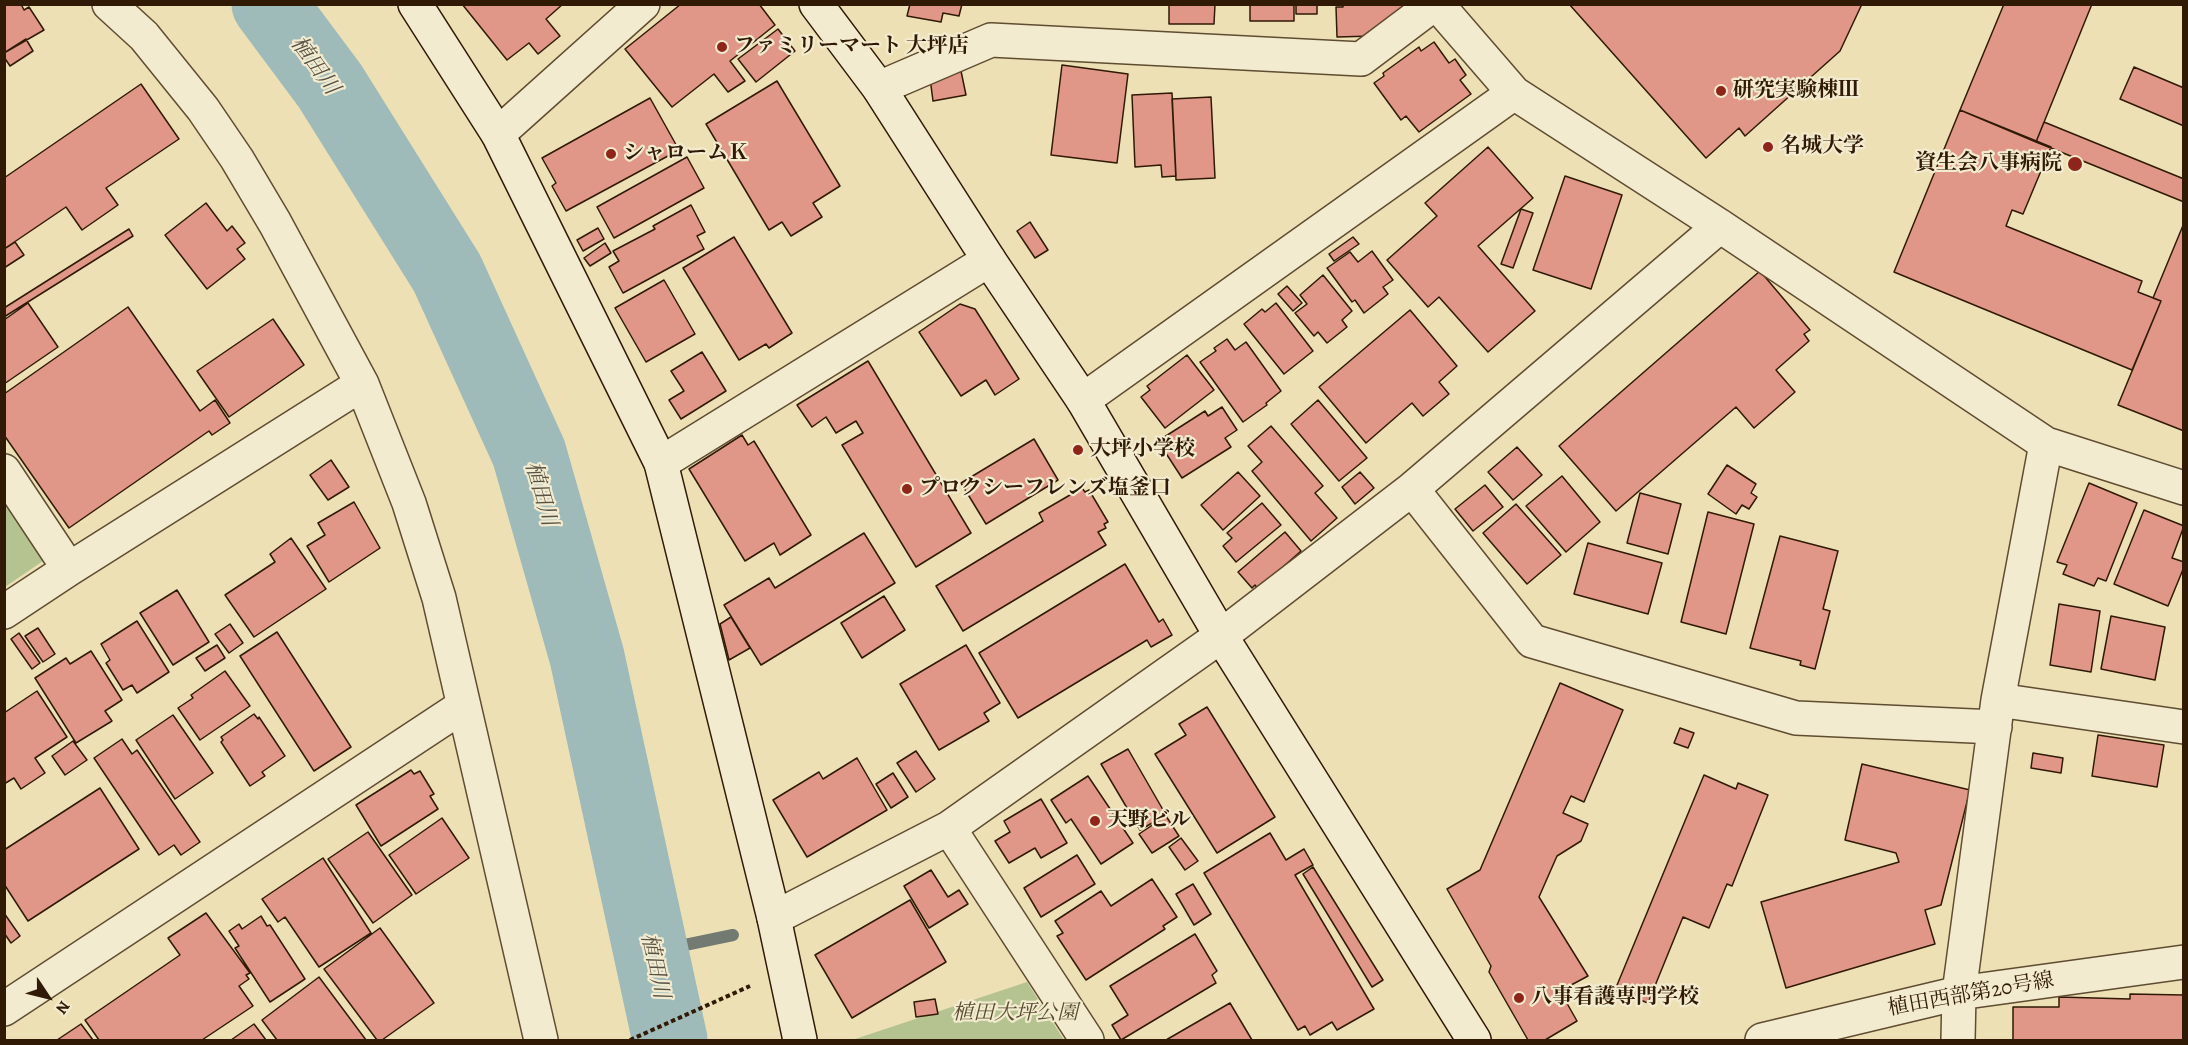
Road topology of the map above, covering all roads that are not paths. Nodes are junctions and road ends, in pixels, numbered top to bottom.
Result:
1 (109, 4) edge
2 (415, 4) edge
3 (643, 4) edge
4 (816, 4) edge
5 (1436, 4) edge
6 (879, 88) junction
7 (1514, 93) junction
8 (498, 135) junction
9 (1720, 226) junction
10 (989, 260) junction
11 (362, 384) junction
12 (1083, 400) junction
13 (2046, 444) junction
14 (660, 463) junction
15 (4, 471) edge
16 (2184, 488) edge
17 (1412, 489) junction
18 (69, 568) junction
19 (4, 612) edge
20 (1221, 636) junction
21 (463, 706) junction
22 (1997, 713) junction
23 (2184, 727) edge
24 (949, 828) junction
25 (774, 918) junction
26 (2184, 962) edge
27 (1959, 993) junction
28 (4, 1009) edge
29 (538, 1039) edge
30 (800, 1041) edge
31 (1087, 1041) edge
32 (1474, 1041) edge
33 (1762, 1041) edge
34 (1958, 1041) edge

1 - 11 street
2 - 8 street
3 - 8 street
4 - 6 street
5 - 6 street
5 - 7 street
6 - 10 street
7 - 9 street
7 - 12 street
8 - 14 street
9 - 13 street
9 - 17 street
10 - 12 street
10 - 14 street
11 - 18 street
11 - 21 street
12 - 20 street
13 - 16 street
13 - 22 street
14 - 25 street
15 - 18 street
17 - 20 street
17 - 22 street
18 - 19 street
20 - 24 street
20 - 32 street
21 - 28 street
21 - 29 street
22 - 23 street
22 - 27 street
24 - 25 street
24 - 31 street
25 - 30 street
26 - 27 street, 植田西部第20号線
27 - 33 street, 植田西部第20号線
27 - 34 street

